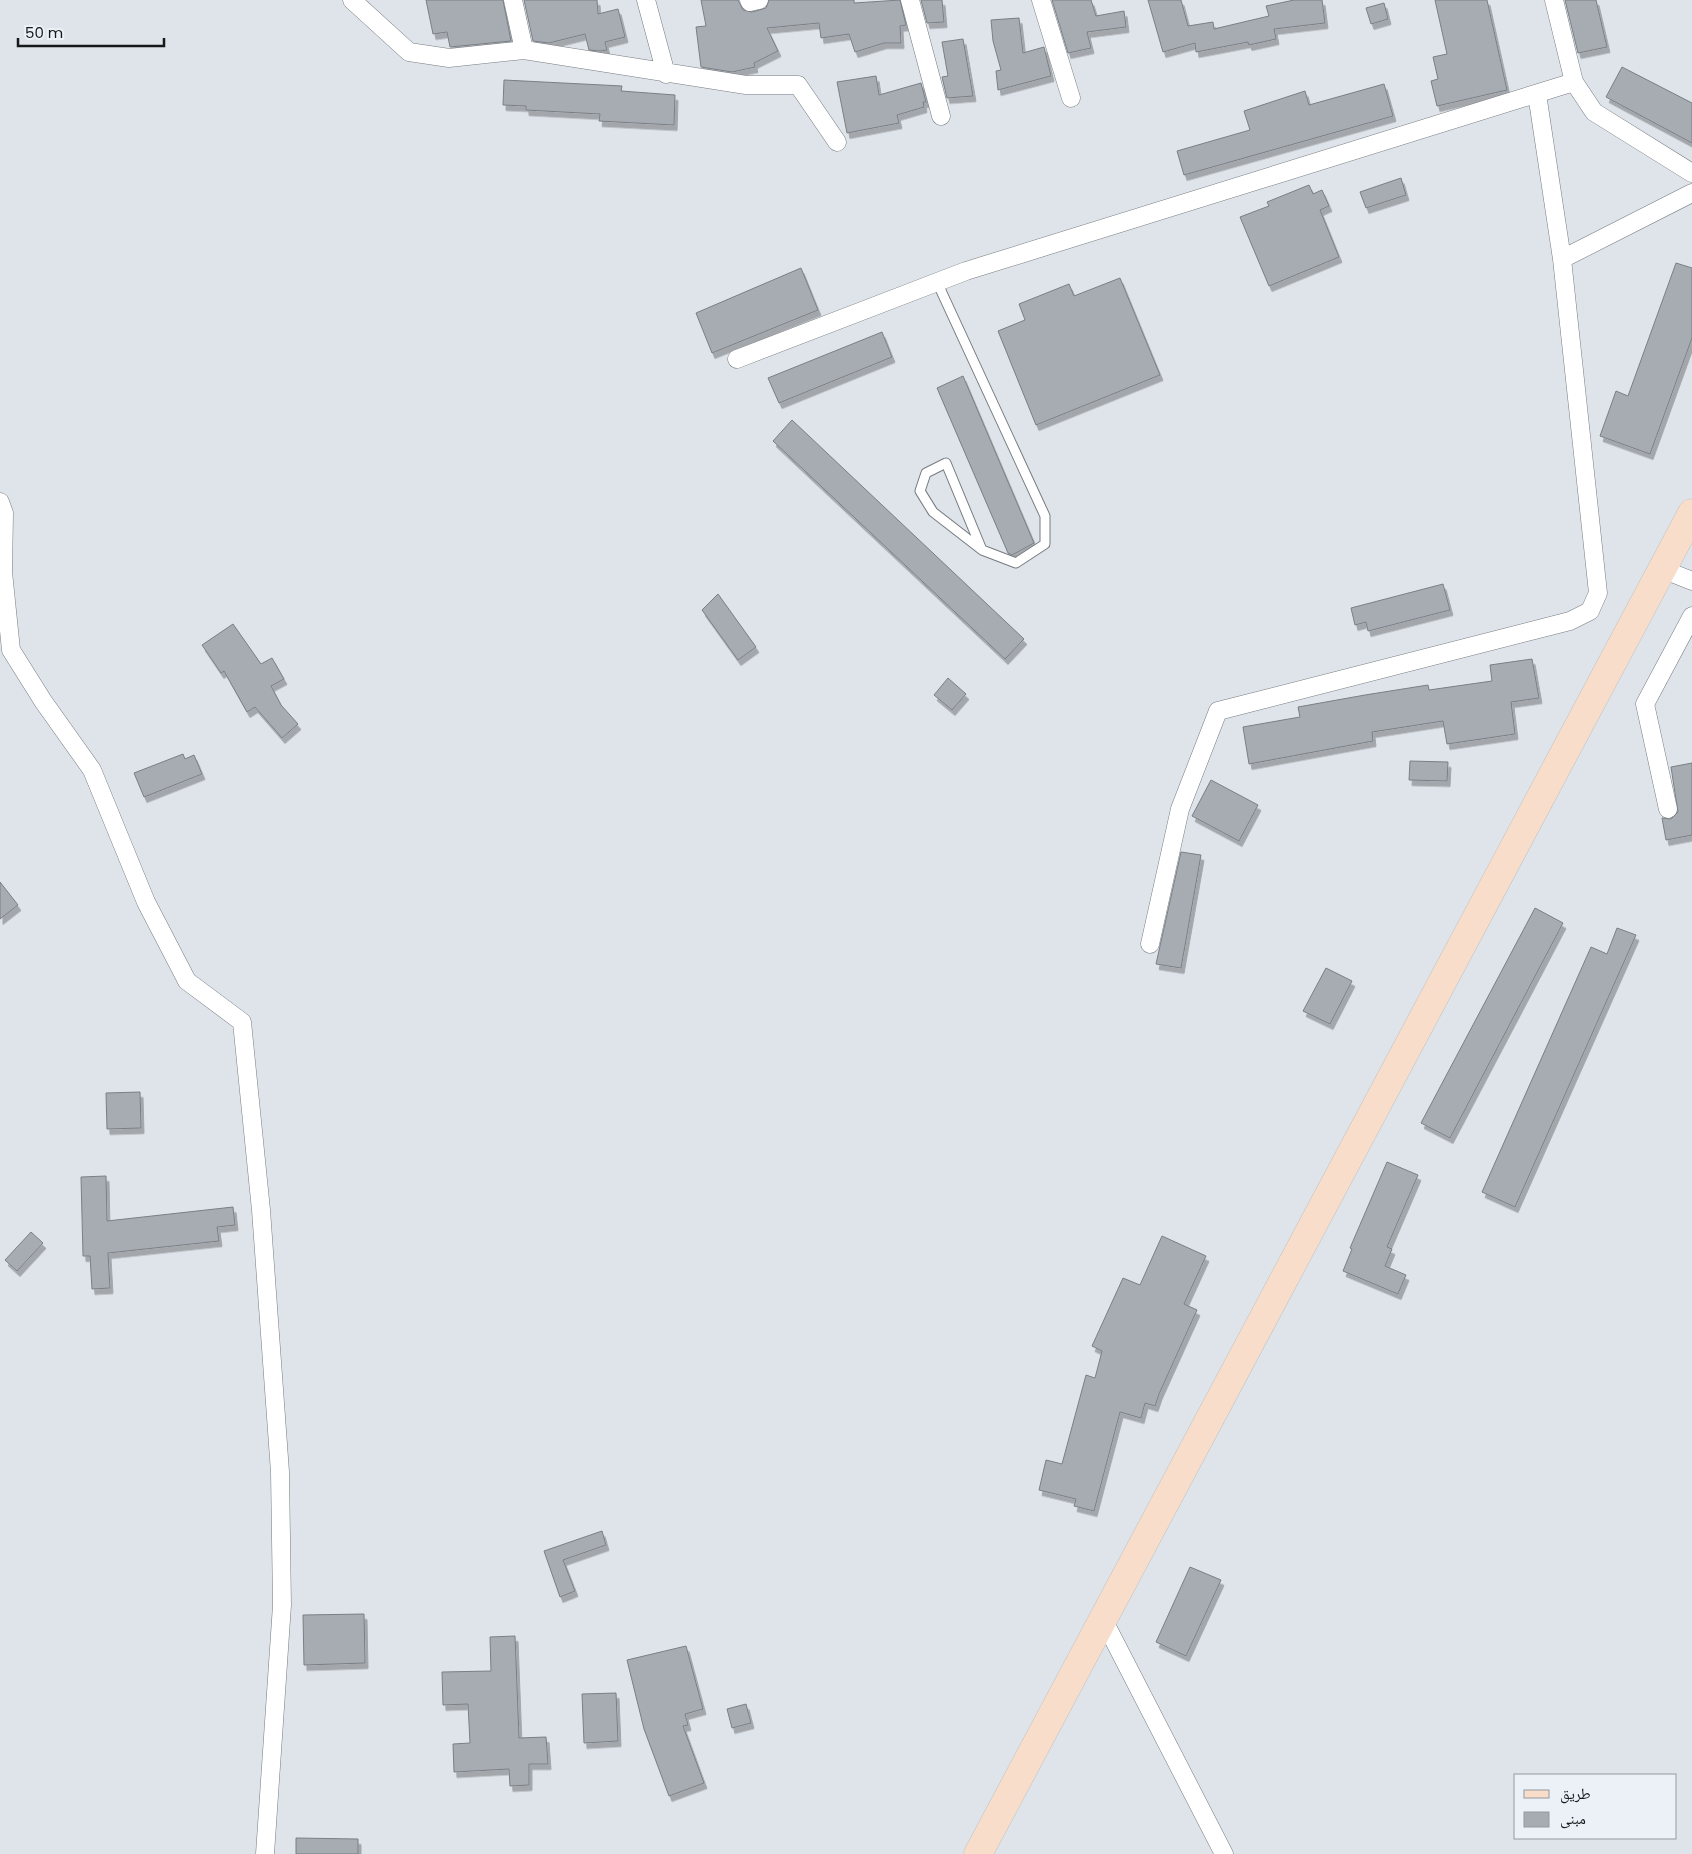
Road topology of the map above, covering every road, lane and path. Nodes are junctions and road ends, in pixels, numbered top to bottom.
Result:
1 (352, 0) edge
2 (513, 0) edge
3 (646, 0) edge
4 (750, 0) edge
5 (759, 0) edge
6 (910, 0) edge
7 (1041, 0) edge
8 (1554, 0) edge
9 (524, 50) junction
10 (666, 74) junction
11 (1574, 82) junction
12 (1537, 94) junction
13 (1071, 98) dead end
14 (940, 116) dead end
15 (837, 142) dead end
16 (1692, 173) edge
17 (1692, 194) edge
18 (1562, 259) junction
19 (937, 282) junction
20 (737, 359) dead end
21 (0, 502) edge
22 (1692, 513) edge
23 (982, 550) junction
24 (1662, 568) junction
25 (1692, 581) edge
26 (1692, 616) edge
27 (1668, 809) dead end
28 (1150, 944) dead end
29 (1103, 1619) junction
30 (265, 1854) edge
31 (978, 1854) edge
32 (1224, 1854) edge

1 - 9 street
2 - 9 street
3 - 10 street
4 - 5 street
6 - 14 street
7 - 13 street
8 - 11 street
9 - 10 street
10 - 15 street
11 - 12 street
11 - 16 street
12 - 18 street
12 - 19 street
17 - 18 street
18 - 28 street
19 - 20 street
19 - 23 lane
21 - 30 street
22 - 24 main road
23 - 23 lane
24 - 25 street
24 - 29 main road
26 - 27 street
29 - 31 main road
29 - 32 street

